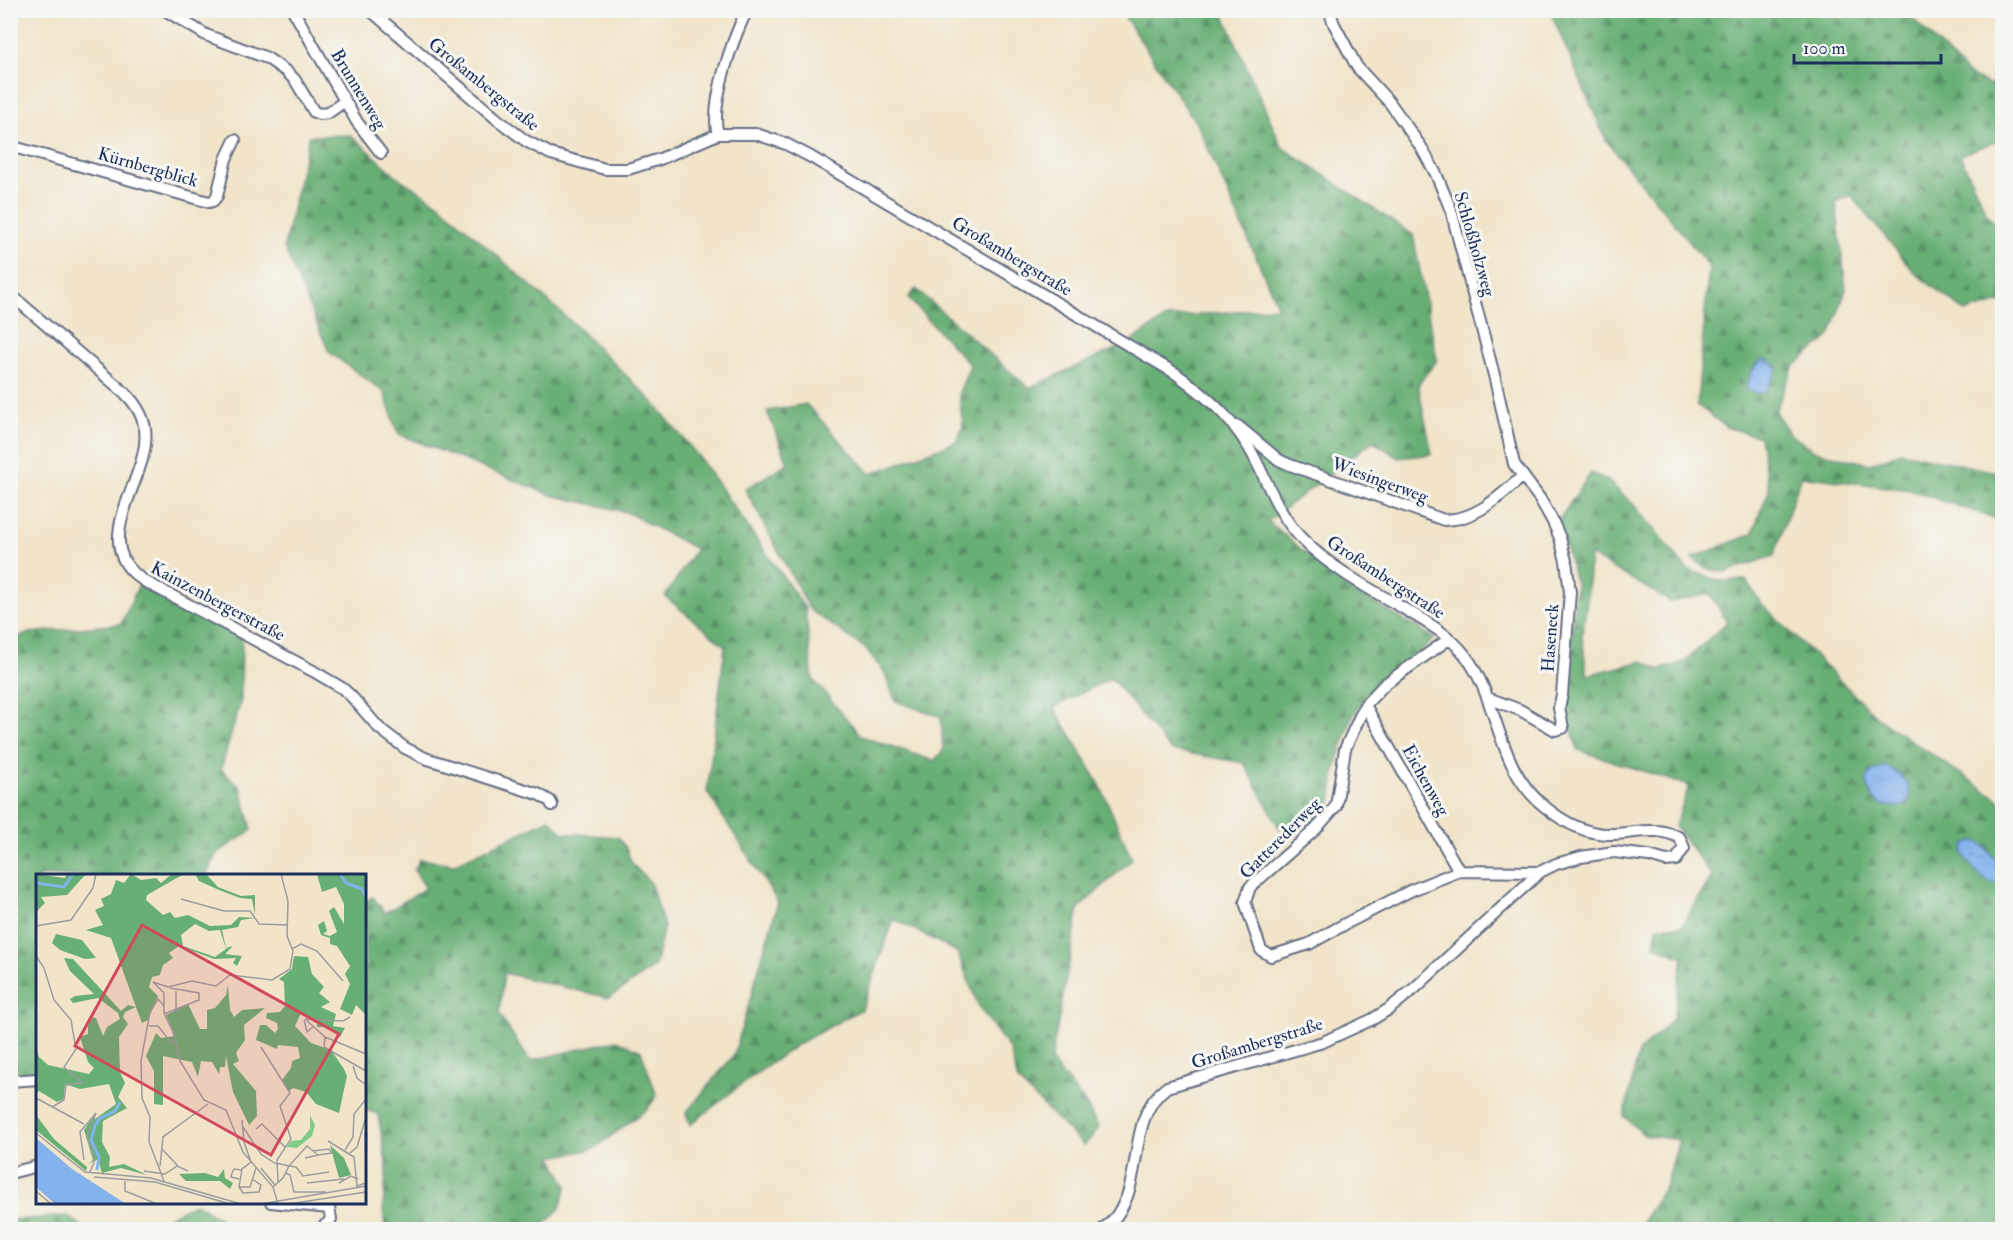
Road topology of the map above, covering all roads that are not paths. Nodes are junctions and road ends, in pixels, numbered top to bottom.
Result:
1 (165, 10) edge
2 (293, 10) edge
3 (370, 10) edge
4 (747, 10) edge
5 (1329, 10) edge
6 (345, 101) junction
7 (718, 134) junction
8 (236, 140) dead end
9 (10, 146) edge
10 (381, 153) dead end
11 (10, 294) edge
12 (1230, 419) junction
13 (1522, 477) junction
14 (1449, 639) junction
15 (1488, 698) junction
16 (1365, 705) junction
17 (552, 805) dead end
18 (1459, 871) junction
19 (1540, 872) junction
20 (36, 1079) edge
21 (10, 1082) edge
22 (36, 1166) edge
23 (10, 1173) edge
24 (300, 1204) edge
25 (330, 1205) edge
26 (319, 1230) edge
27 (1102, 1230) edge

1 - 6 street
2 - 6 street, Brunnenweg
3 - 7 street, Großambergstraße
4 - 7 street
5 - 13 street, Schloßholzweg
6 - 10 street, Brunnenweg
7 - 12 street, Großambergstraße
8 - 9 street, Kürnbergblick
11 - 17 street, Kainzenbergerstraße
12 - 13 street, Wiesingerweg
12 - 14 street, Großambergstraße
13 - 15 street, Haseneck
14 - 15 street, Großambergstraße
14 - 16 street, Gatterederweg
15 - 19 street, Großambergstraße
16 - 18 street, Eichenweg
16 - 18 street, Gatterederweg
18 - 19 street, Gatterederweg
19 - 27 street, Großambergstraße
20 - 21 street
22 - 23 street
24 - 25 street
25 - 26 street

